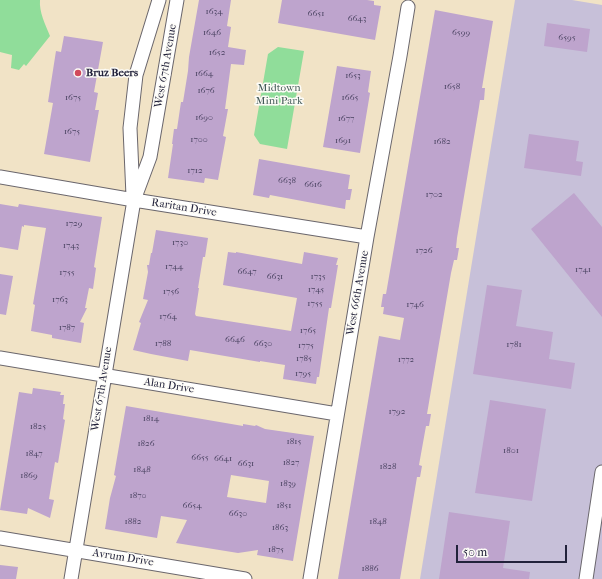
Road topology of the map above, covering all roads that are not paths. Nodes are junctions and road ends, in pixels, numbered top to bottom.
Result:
1 (159, 0) edge
2 (177, 0) edge
3 (408, 6) dead end
4 (0, 177) edge
5 (134, 200) junction
6 (367, 237) junction
7 (0, 358) edge
8 (104, 376) junction
9 (337, 414) junction
10 (602, 472) edge
11 (0, 538) edge
12 (76, 551) junction
13 (71, 579) edge
14 (245, 579) edge
15 (310, 579) edge
16 (586, 579) edge

1 - 5 street, West 67th Avenue
2 - 5 street, West 67th Avenue
3 - 6 street, West 66th Avenue
4 - 5 street, Raritan Drive
5 - 6 street, Raritan Drive
5 - 8 street, West 67th Avenue
6 - 9 street, West 66th Avenue
7 - 8 street, Alan Drive
8 - 9 street, Alan Drive
8 - 12 street, West 67th Avenue
9 - 15 street, West 66th Avenue
10 - 16 street
11 - 12 street, Avrum Drive
12 - 13 street, West 67th Avenue
12 - 14 street, Avrum Drive

